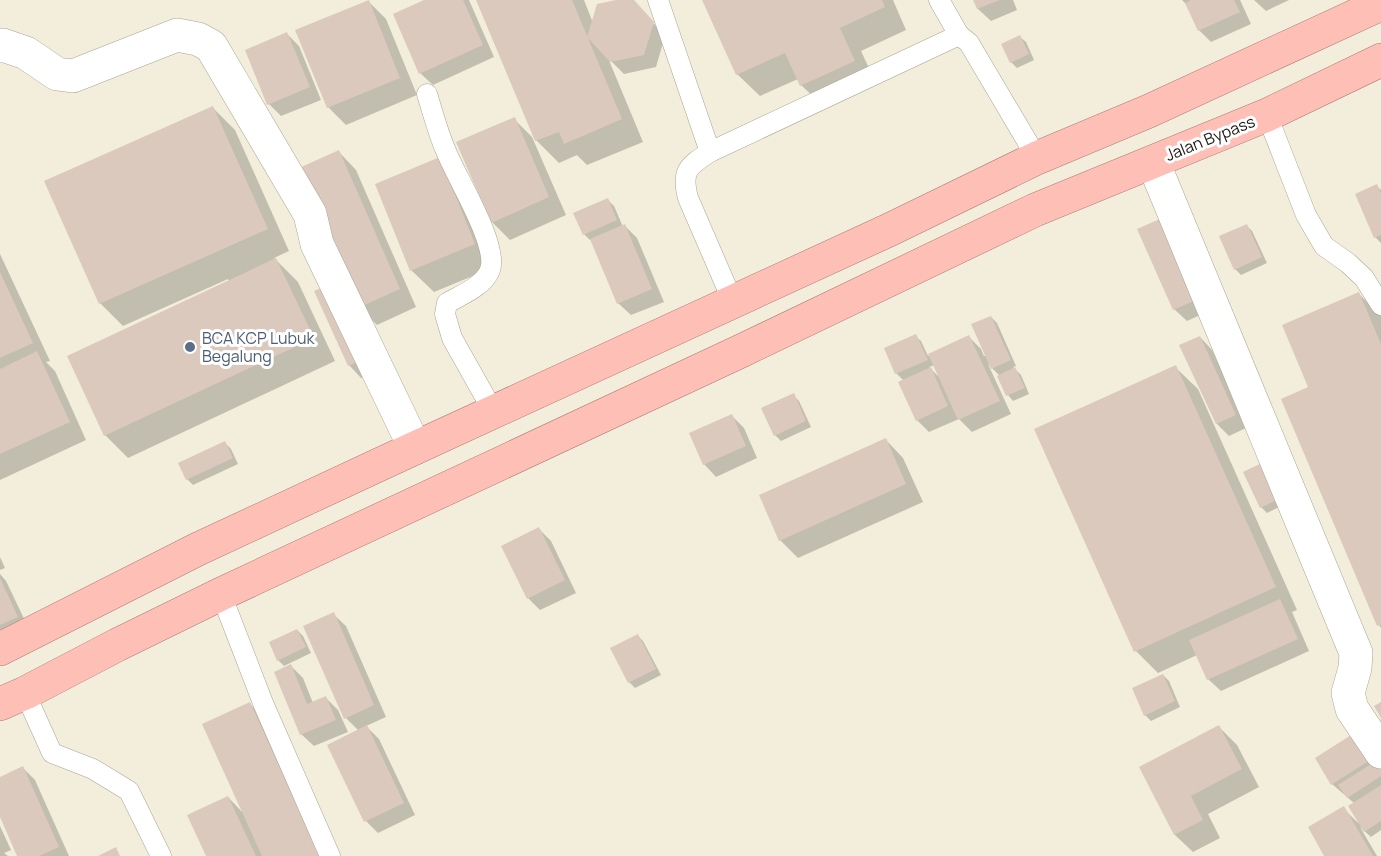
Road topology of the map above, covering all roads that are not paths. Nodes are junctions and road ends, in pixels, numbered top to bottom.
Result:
1 (658, 0) edge
2 (939, 0) edge
3 (1381, 4) edge
4 (959, 35) junction
5 (0, 46) edge
6 (1381, 60) edge
7 (427, 94) dead end
8 (1267, 115) junction
9 (710, 152) junction
10 (1037, 158) junction
11 (1153, 162) junction
12 (733, 302) junction
13 (1381, 305) edge
14 (493, 411) junction
15 (415, 448) junction
16 (221, 594) junction
17 (0, 649) edge
18 (13, 698) edge
19 (1381, 752) edge
20 (161, 856) edge
21 (330, 856) edge

1 - 9 lane
2 - 4 lane
3 - 10 highway
4 - 9 lane
4 - 10 lane
5 - 15 street
6 - 8 highway, Jalan Bypass
7 - 14 lane
8 - 11 highway, Jalan Bypass
8 - 13 lane
9 - 12 lane
10 - 12 highway
11 - 16 highway, Jalan Bypass
11 - 19 street
12 - 14 highway
14 - 15 highway
15 - 17 highway
16 - 18 highway, Jalan Bypass
16 - 21 lane
18 - 20 lane

